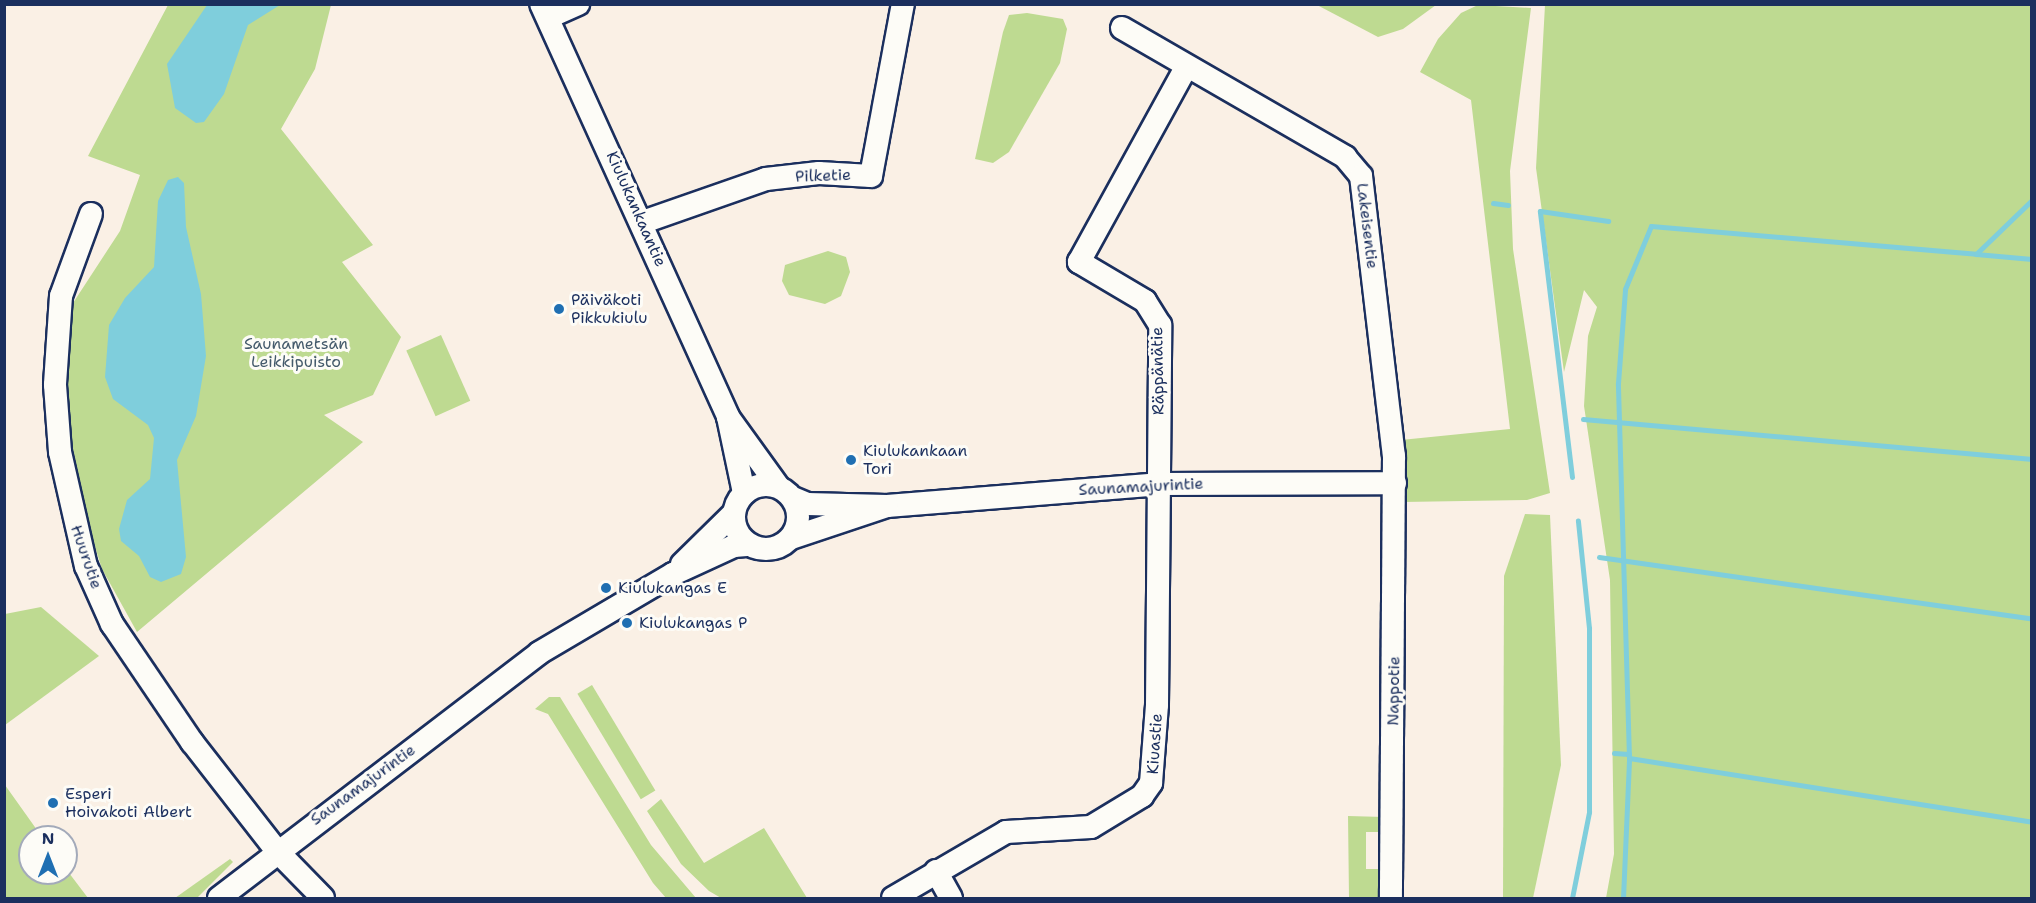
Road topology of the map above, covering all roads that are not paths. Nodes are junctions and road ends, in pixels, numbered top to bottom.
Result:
1 (578, 4) edge
2 (903, 4) edge
3 (545, 11) edge
4 (1122, 28) dead end
5 (1185, 69) junction
6 (91, 214) dead end
7 (643, 222) junction
8 (728, 417) junction
9 (1395, 483) junction
10 (1158, 484) junction
11 (786, 492) junction
12 (739, 503) junction
13 (887, 506) junction
14 (791, 538) junction
15 (750, 545) junction
16 (673, 574) junction
17 (276, 850) junction
18 (936, 872) junction
19 (219, 898) edge
20 (323, 898) edge
21 (893, 898) edge
22 (951, 898) edge
23 (1391, 898) edge

1 - 3 street
2 - 7 street, Pilketie
3 - 7 street, Kiulukankaantie
4 - 5 street, Lakeisentie
5 - 9 street, Lakeisentie
5 - 10 street, Räppänätie
6 - 17 street, Huurutie
7 - 8 street, Kiulukankaantie
8 - 11 street, Kiulukankaantie
8 - 12 street, Kiulukankaantie
9 - 10 street, Saunamajurintie
9 - 23 street, Nappotie
10 - 13 street, Saunamajurintie
10 - 18 street, Kiuastie
11 - 12 street
11 - 13 street, Saunamajurintie
11 - 14 street
12 - 15 street
12 - 16 street, Saunamajurintie
13 - 14 street, Saunamajurintie
14 - 15 street
15 - 16 street, Saunamajurintie
16 - 17 street, Saunamajurintie
17 - 19 street, Saunamajurintie
17 - 20 street, Huurutie
18 - 21 street, Kiuastie
18 - 22 street

